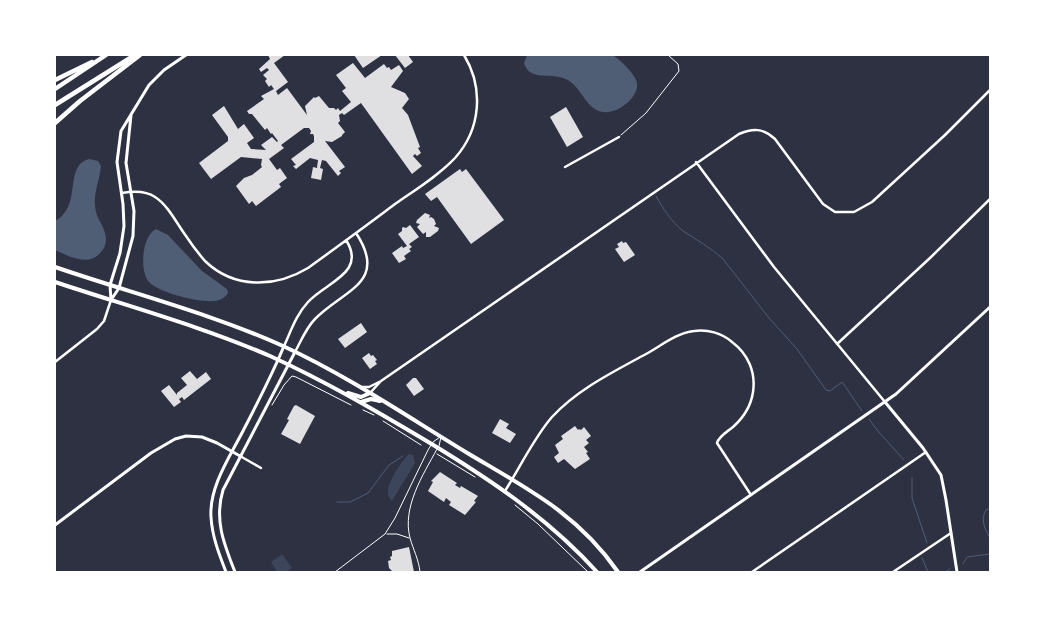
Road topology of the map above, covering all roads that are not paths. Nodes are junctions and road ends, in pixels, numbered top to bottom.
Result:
1 (105, 55) edge
2 (135, 55) edge
3 (140, 55) edge
4 (186, 55) edge
5 (464, 55) edge
6 (55, 80) edge
7 (55, 89) edge
8 (990, 90) edge
9 (55, 106) edge
10 (131, 115) junction
11 (55, 123) edge
12 (619, 137) road end
13 (696, 162) junction
14 (565, 166) dead end
15 (130, 192) junction
16 (121, 193) junction
17 (990, 199) edge
18 (356, 233) junction
19 (346, 240) junction
20 (55, 267) edge
21 (55, 282) edge
22 (110, 285) junction
23 (119, 288) junction
24 (111, 300) junction
25 (990, 307) edge
26 (837, 344) junction
27 (284, 346) junction
28 (295, 352) junction
29 (278, 360) junction
30 (55, 362) edge
31 (288, 365) junction
32 (381, 382) junction
33 (359, 387) junction
34 (339, 390) junction
35 (370, 393) junction
36 (360, 402) junction
37 (383, 402) junction
38 (885, 402) junction
39 (441, 437) junction
40 (431, 444) junction
41 (438, 448) junction
42 (232, 452) junction
43 (926, 452) junction
44 (240, 456) junction
45 (261, 468) dead end
46 (512, 480) junction
47 (505, 491) junction
48 (751, 495) junction
49 (55, 525) edge
50 (951, 533) junction
51 (385, 534) junction
52 (410, 539) junction
53 (226, 572) edge
54 (235, 572) edge
55 (335, 572) edge
56 (420, 572) edge
57 (597, 572) edge
58 (618, 572) edge
59 (640, 572) edge
60 (752, 572) edge
61 (893, 572) edge
62 (957, 572) edge

1 - 6 highway
1 - 7 highway
2 - 9 highway
3 - 11 highway
4 - 10 main road
5 - 18 street
8 - 13 street
10 - 15 main road
10 - 16 main road
12 - 14 street
13 - 26 street
13 - 32 street
15 - 16 street
15 - 19 street
15 - 23 main road
16 - 22 main road
17 - 26 street
18 - 19 street
18 - 28 street
19 - 27 street
20 - 22 main road
21 - 24 main road
22 - 23 main road
22 - 24 main road
23 - 24 main road
23 - 27 main road
24 - 29 main road
24 - 30 street
25 - 38 main road
26 - 38 street
27 - 28 main road
27 - 29 main road
28 - 31 main road
28 - 33 main road
29 - 31 main road
29 - 42 main road
31 - 34 main road
31 - 44 main road
32 - 33 street
32 - 35 street
33 - 35 main road
34 - 35 main road
34 - 36 main road
35 - 37 main road
36 - 37 main road
36 - 40 main road
37 - 39 main road
38 - 43 main road
38 - 48 main road
39 - 40 lane
39 - 41 lane
39 - 46 main road
40 - 41 main road
40 - 51 lane
41 - 47 main road
41 - 52 lane
42 - 44 main road
42 - 49 main road
42 - 53 main road
43 - 50 main road
43 - 60 street
44 - 45 street
44 - 54 main road
46 - 47 street
46 - 48 street
46 - 58 main road
47 - 57 main road
48 - 59 main road
50 - 61 street
50 - 62 main road
51 - 52 lane
51 - 55 lane
52 - 56 lane

